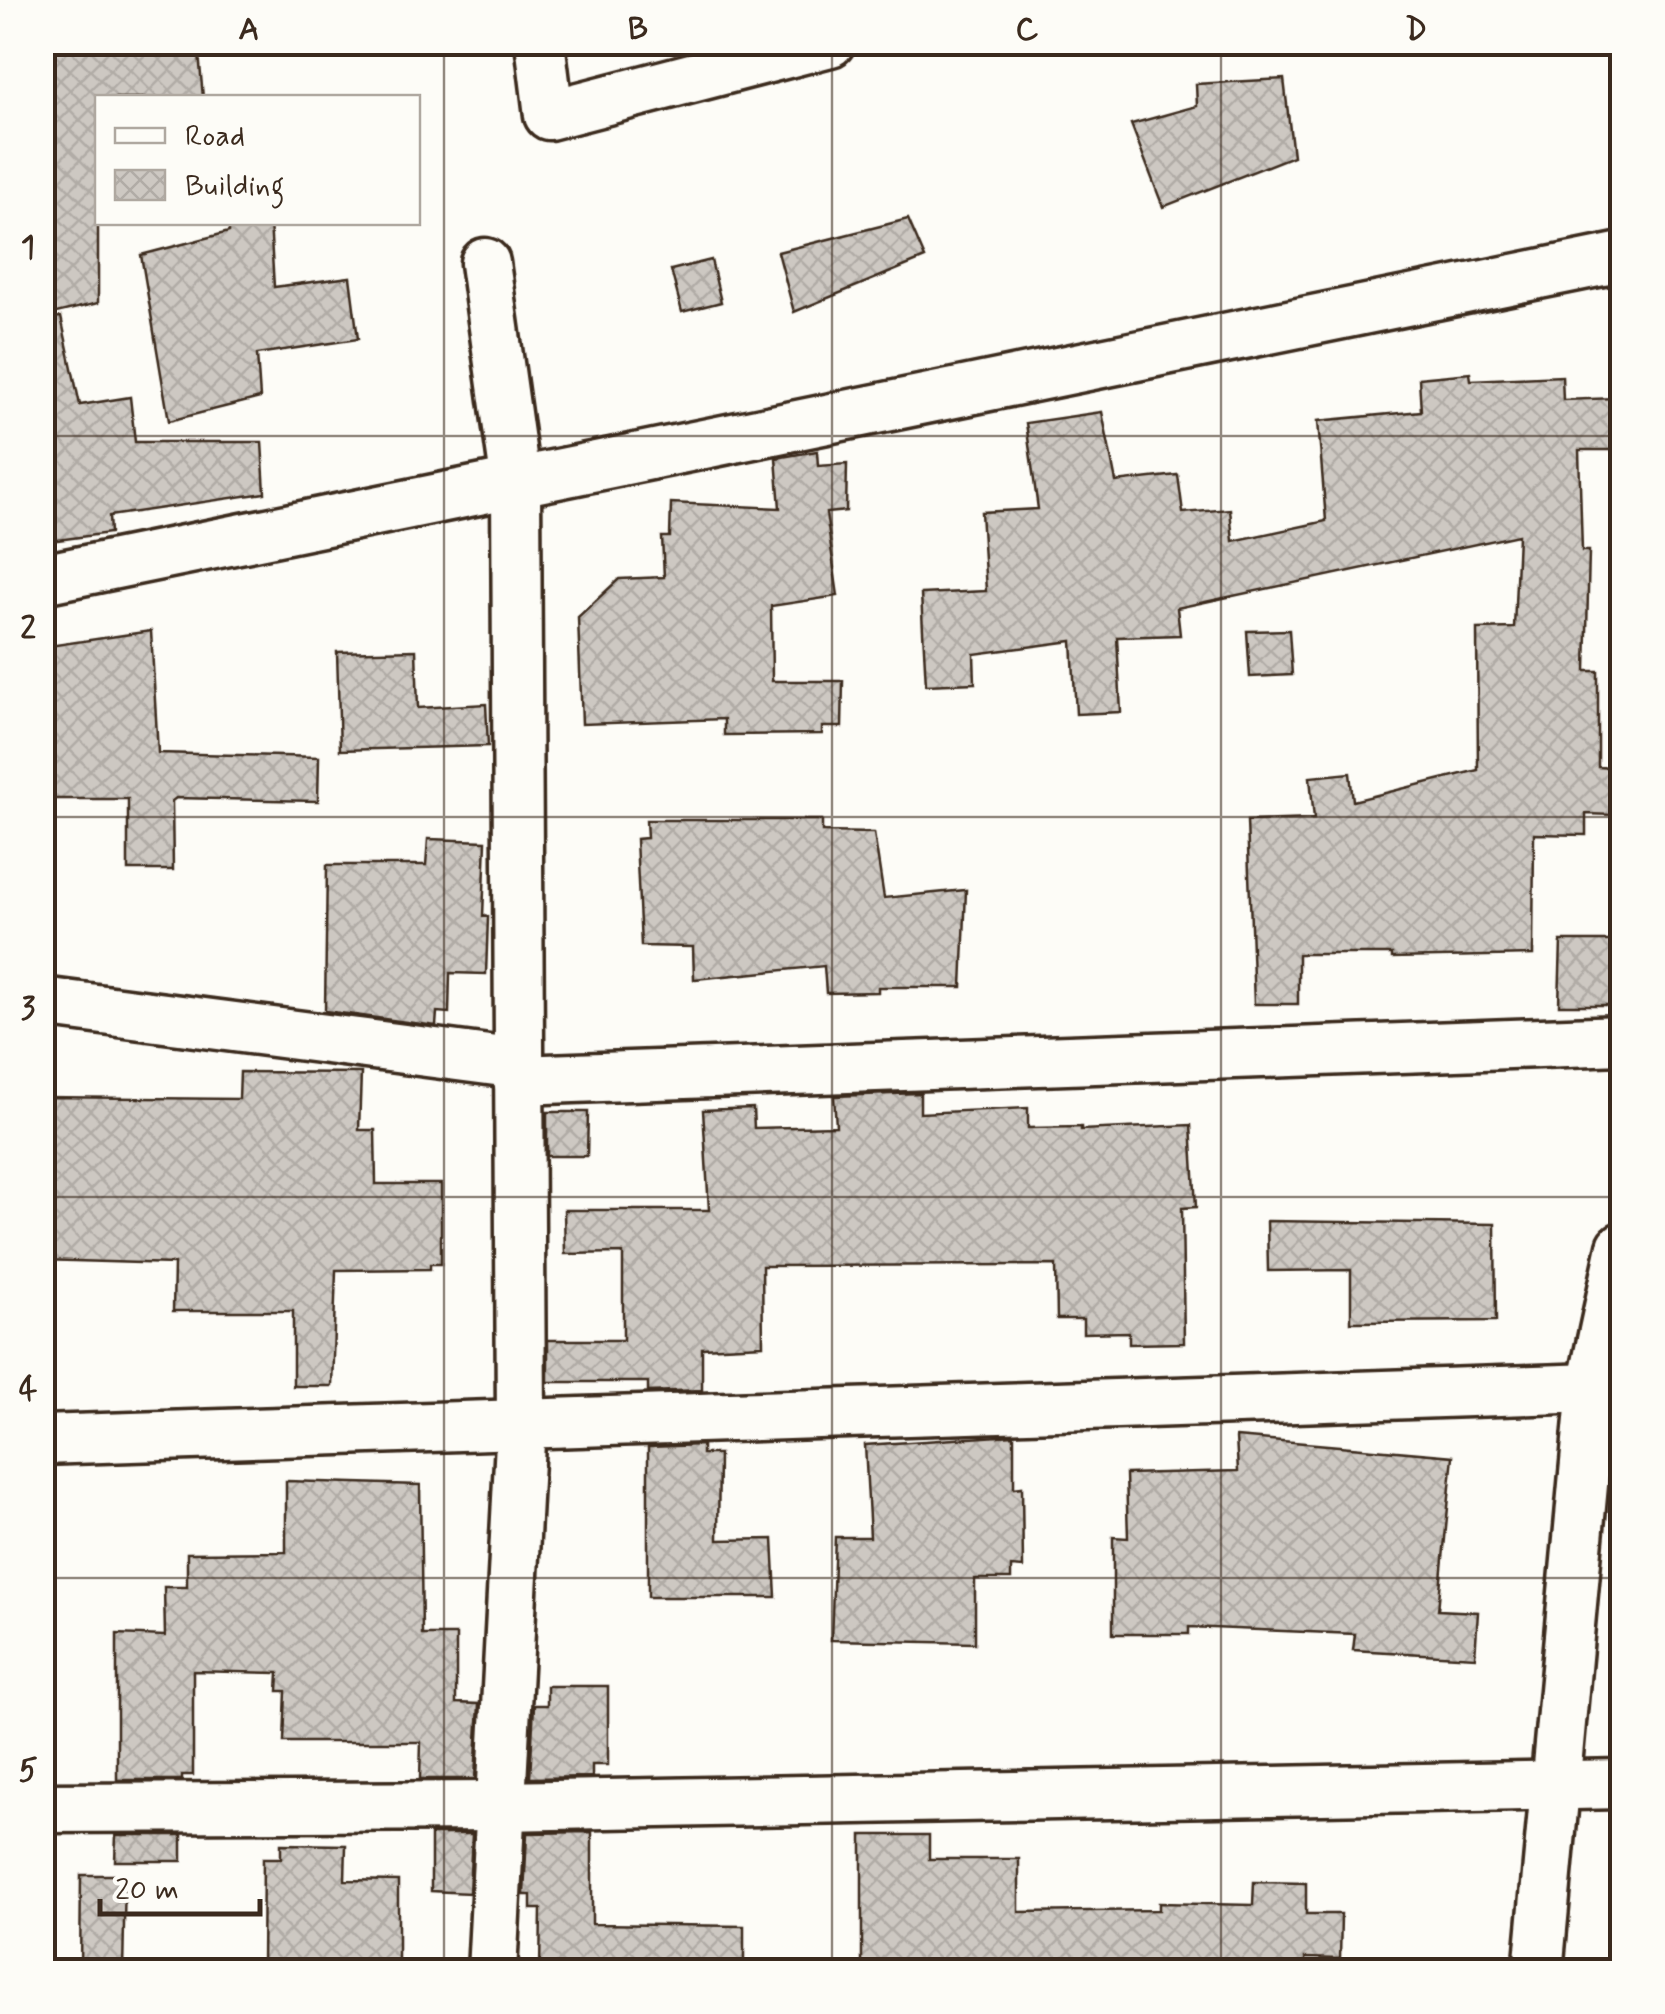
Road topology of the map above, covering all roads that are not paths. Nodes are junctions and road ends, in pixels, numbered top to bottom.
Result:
1 (540, 42) edge
2 (830, 42) edge
3 (1622, 257) edge
4 (485, 264) dead end
5 (516, 485) junction
6 (42, 579) edge
7 (42, 1002) edge
8 (1622, 1040) edge
9 (518, 1072) junction
10 (1622, 1247) edge
11 (1607, 1387) edge
12 (521, 1424) junction
13 (42, 1440) edge
14 (1556, 1784) junction
15 (1622, 1784) edge
16 (502, 1806) junction
17 (42, 1808) edge
18 (492, 1972) edge
19 (1538, 1972) edge

1 - 2 street
3 - 5 street
4 - 5 street
5 - 6 street
5 - 9 street
7 - 9 street
8 - 9 street
9 - 12 street
10 - 11 street
11 - 12 street
11 - 14 street
12 - 13 street
12 - 16 street
14 - 15 street
14 - 16 street
14 - 19 street
16 - 17 street
16 - 18 street

